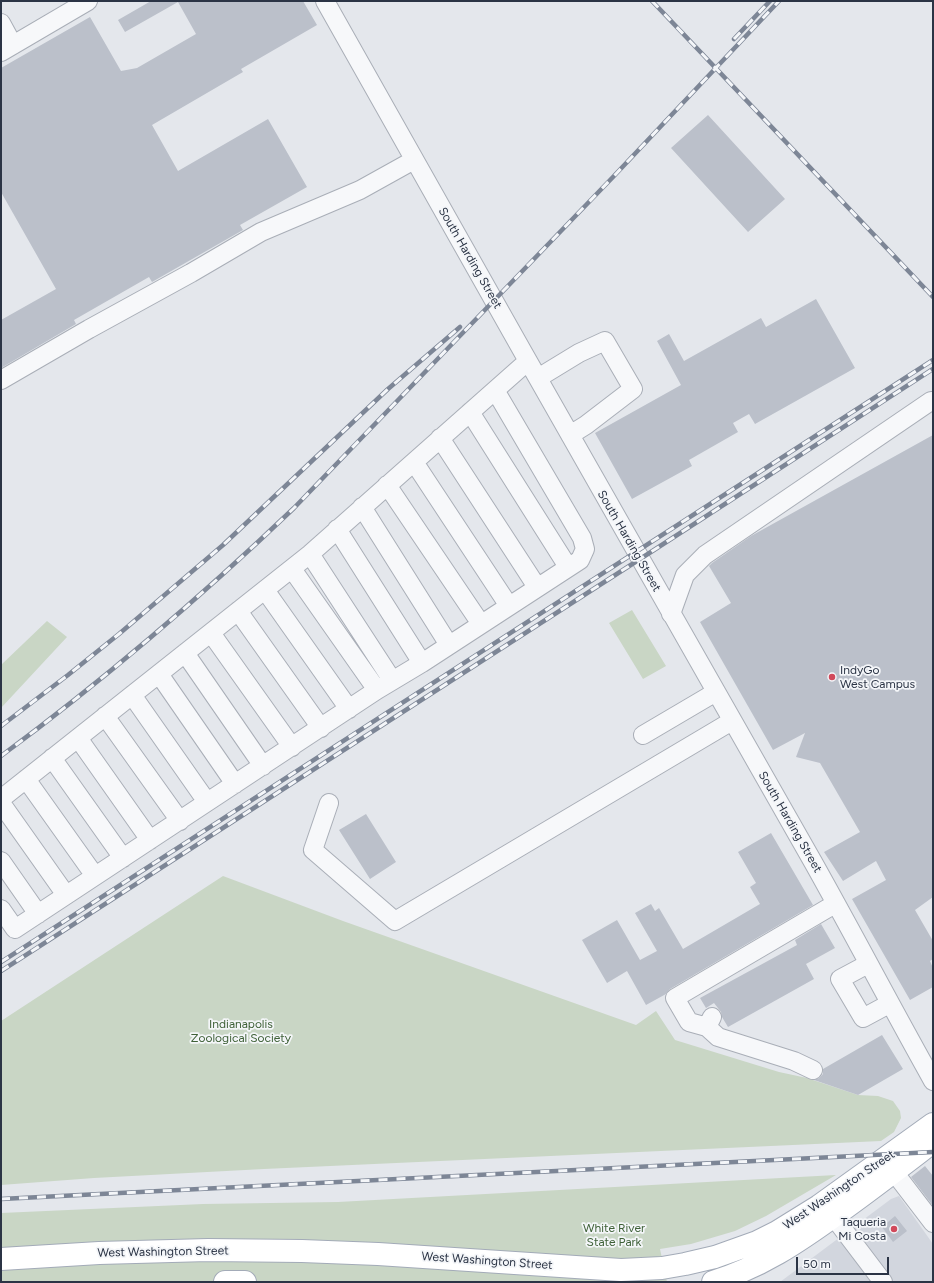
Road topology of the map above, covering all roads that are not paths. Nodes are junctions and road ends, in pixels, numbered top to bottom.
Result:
1 (88, 1) edge
2 (325, 1) edge
3 (1, 23) edge
4 (7, 48) edge
5 (414, 160) junction
6 (528, 361) junction
7 (538, 378) junction
8 (1, 380) edge
9 (495, 390) junction
10 (933, 400) edge
11 (470, 412) junction
12 (570, 435) junction
13 (440, 438) junction
14 (414, 462) junction
15 (387, 485) junction
16 (362, 507) junction
17 (338, 528) junction
18 (310, 554) junction
19 (568, 567) junction
20 (292, 569) junction
21 (537, 587) junction
22 (265, 590) junction
23 (509, 606) junction
24 (238, 611) junction
25 (671, 614) junction
26 (481, 624) junction
27 (211, 633) junction
28 (449, 645) junction
29 (185, 653) junction
30 (422, 663) junction
31 (158, 674) junction
32 (392, 680) junction
33 (377, 690) junction
34 (716, 692) junction
35 (132, 695) junction
36 (349, 709) junction
37 (105, 716) junction
38 (732, 721) junction
39 (320, 728) junction
40 (643, 735) dead end
41 (78, 738) junction
42 (292, 747) junction
43 (52, 758) junction
44 (263, 766) junction
45 (26, 779) junction
46 (235, 784) junction
47 (1, 799) edge
48 (207, 802) junction
49 (329, 803) dead end
50 (1, 804) edge
51 (180, 821) junction
52 (150, 840) junction
53 (123, 858) junction
54 (1, 861) edge
55 (95, 876) junction
56 (66, 895) junction
57 (836, 904) junction
58 (1, 909) edge
59 (38, 914) junction
60 (868, 964) junction
61 (890, 1004) junction
62 (813, 1070) dead end
63 (933, 1080) edge
64 (933, 1124) edge
65 (933, 1142) edge
66 (894, 1172) junction
67 (833, 1216) junction
68 (933, 1223) edge
69 (1, 1259) edge
70 (688, 1273) edge
71 (225, 1282) edge
72 (245, 1282) edge
73 (713, 1282) edge
74 (883, 1282) edge

1 - 4 street
2 - 5 street, South Harding Street
3 - 4 street
5 - 6 street, South Harding Street
5 - 8 street
6 - 7 street, South Harding Street
6 - 9 street
7 - 12 street, South Harding Street
7 - 12 street
9 - 11 street
9 - 19 street
10 - 25 street
11 - 13 street
11 - 19 street
12 - 25 street, South Harding Street
13 - 14 street
13 - 21 street
14 - 15 street
14 - 23 street
15 - 16 street
15 - 26 street
16 - 17 street
16 - 28 street
17 - 18 street
17 - 30 street
18 - 20 street
18 - 32 street
19 - 21 street
20 - 22 street
20 - 33 street
21 - 23 street
22 - 24 street
22 - 36 street
23 - 26 street
24 - 27 street
24 - 39 street
25 - 34 street, South Harding Street
26 - 28 street
27 - 29 street
27 - 42 street
28 - 30 street
29 - 31 street
29 - 44 street
30 - 32 street
31 - 35 street
31 - 46 street
32 - 33 street
33 - 36 street
34 - 38 street, South Harding Street
34 - 40 street
35 - 37 street
35 - 48 street
36 - 39 street
37 - 41 street
37 - 51 street
38 - 49 street
38 - 57 street, South Harding Street
39 - 42 street
41 - 43 street
41 - 52 street
42 - 44 street
43 - 45 street
43 - 53 street
44 - 46 street
45 - 47 street
45 - 55 street
46 - 48 street
48 - 51 street
50 - 56 street
51 - 52 street
52 - 53 street
53 - 55 street
54 - 59 street
55 - 56 street
56 - 59 street
57 - 60 street, South Harding Street
57 - 62 street
58 - 59 street
60 - 61 street, South Harding Street
60 - 61 street
61 - 63 street, South Harding Street
64 - 70 main road, West Washington Street
65 - 66 main road, West Washington Street
66 - 67 main road, West Washington Street
66 - 68 street
67 - 73 main road, West Washington Street
67 - 74 street
69 - 70 main road, West Washington Street
71 - 72 main road

